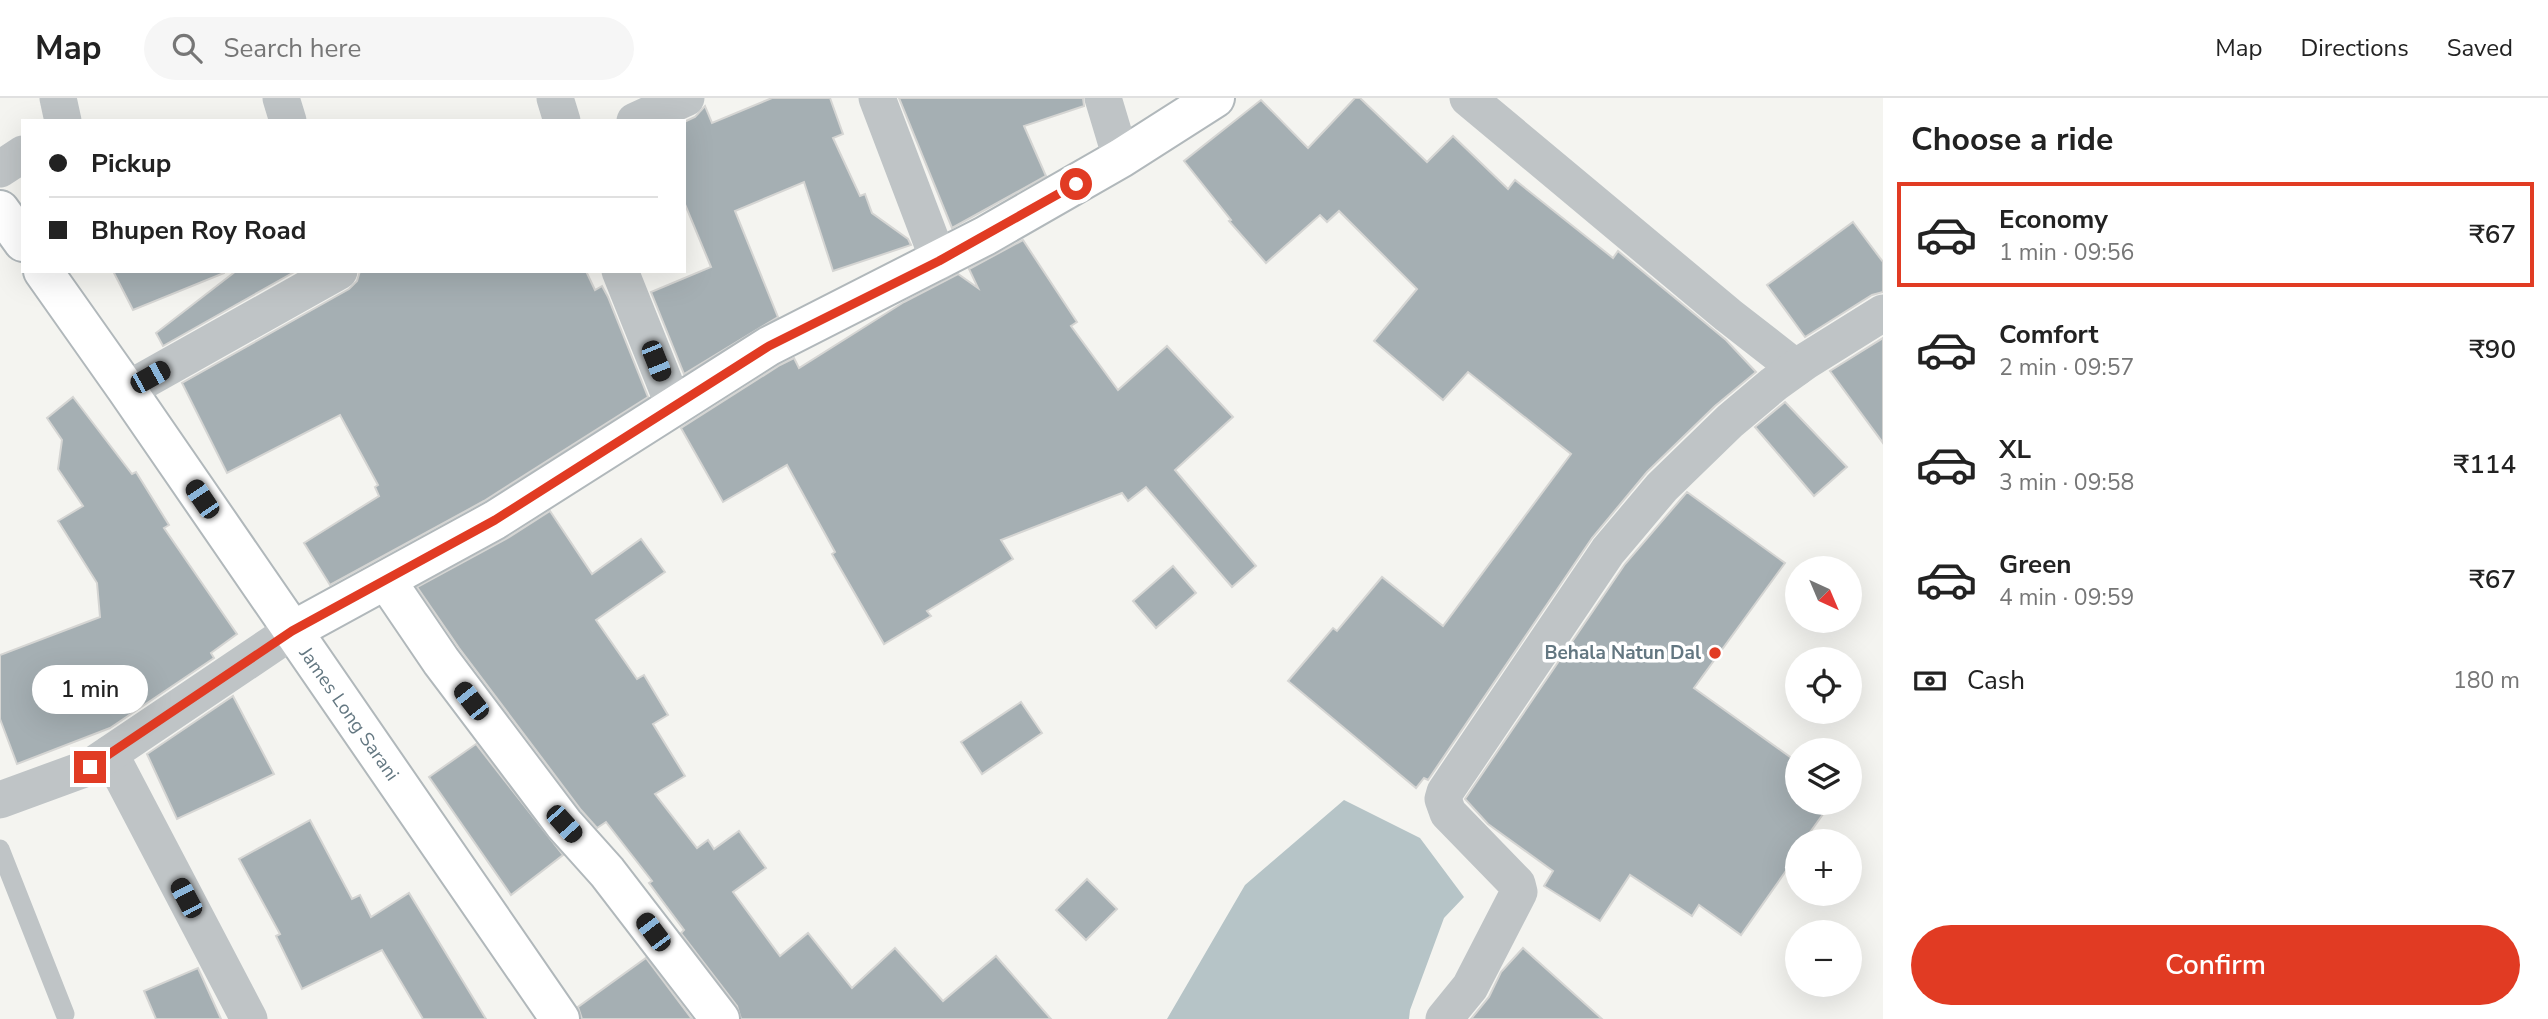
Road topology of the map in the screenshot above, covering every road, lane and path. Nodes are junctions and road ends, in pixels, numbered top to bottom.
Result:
1 (58, 98) edge
2 (281, 98) edge
3 (555, 98) edge
4 (686, 98) edge
5 (877, 98) edge
6 (1103, 98) edge
7 (1215, 98) edge
8 (1468, 98) edge
9 (63, 119) edge
10 (287, 119) edge
11 (561, 119) edge
12 (639, 119) edge
13 (21, 155) edge
14 (1121, 158) junction
15 (0, 169) edge
16 (0, 210) edge
17 (21, 239) edge
18 (939, 261) junction
19 (44, 273) edge
20 (334, 273) edge
21 (622, 273) edge
22 (1883, 313) edge
23 (1796, 368) junction
24 (127, 390) junction
25 (674, 406) junction
26 (386, 580) junction
27 (292, 631) junction
28 (110, 754) junction
29 (0, 800) edge
30 (0, 849) edge
31 (65, 1014) dead end
32 (249, 1019) edge
33 (560, 1019) edge
34 (720, 1019) edge
35 (1444, 1019) edge

1 - 9 street
2 - 10 street
3 - 11 street
4 - 12 street
5 - 18 street
6 - 14 street
7 - 14 street
8 - 23 street
13 - 15 street
14 - 18 street
16 - 17 street
18 - 25 street
19 - 24 street, James Long Sarani
20 - 24 street
21 - 25 street
22 - 23 street
23 - 35 street
24 - 27 street, James Long Sarani
25 - 26 street
26 - 27 street
26 - 34 street
27 - 28 street
27 - 33 street, James Long Sarani
28 - 29 street
28 - 32 street
30 - 31 lane

